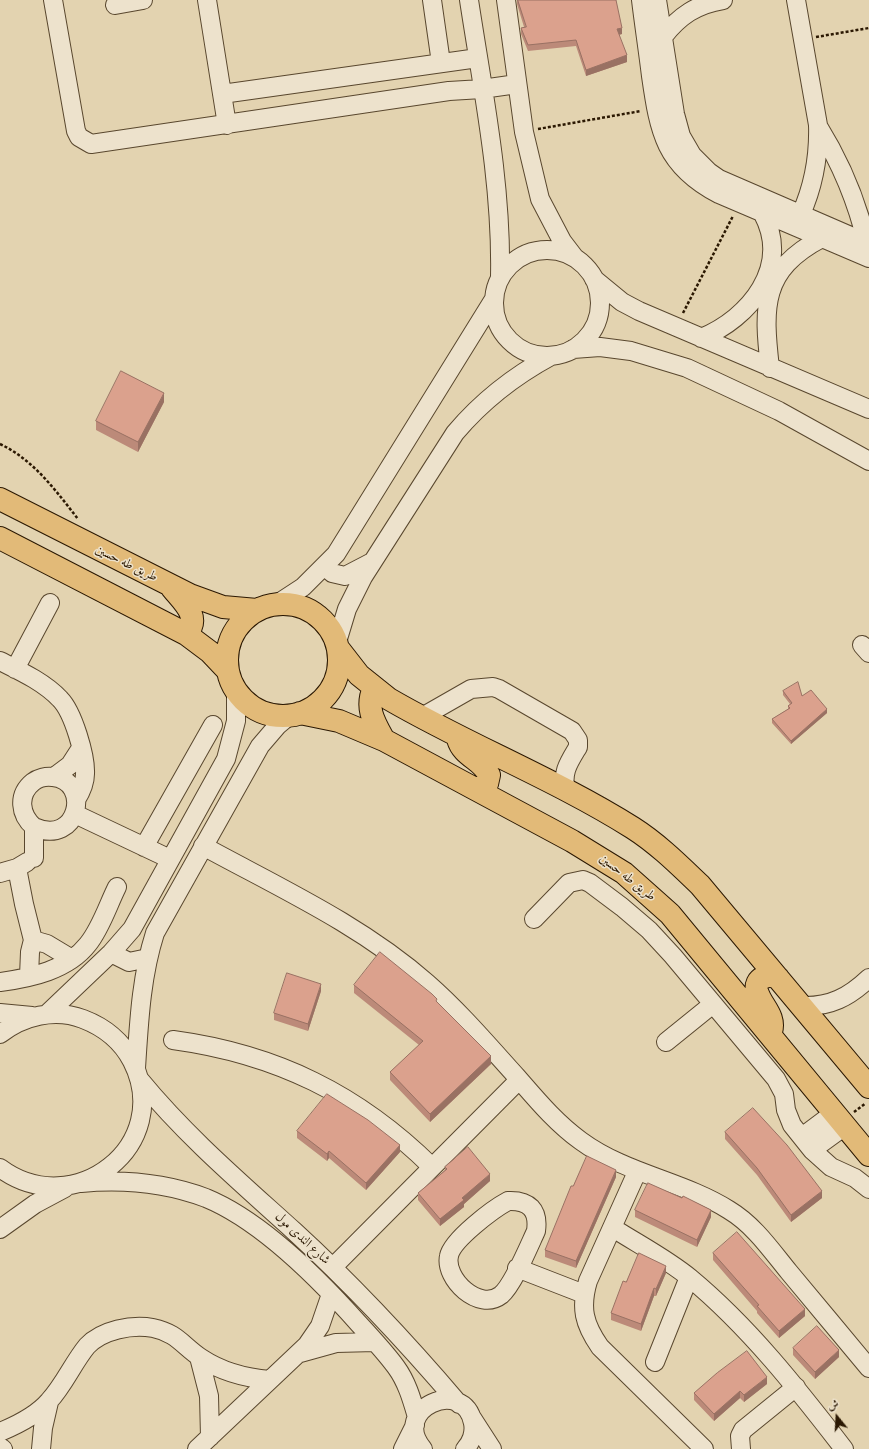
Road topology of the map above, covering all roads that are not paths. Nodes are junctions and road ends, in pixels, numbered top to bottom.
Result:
1 (52, 0) edge
2 (143, 0) edge
3 (207, 0) edge
4 (432, 0) edge
5 (469, 0) edge
6 (506, 0) edge
7 (640, 0) edge
8 (657, 0) edge
9 (796, 0) edge
10 (709, 1) edge
11 (116, 5) dead end
12 (663, 37) junction
13 (478, 58) junction
14 (441, 63) junction
15 (518, 84) junction
16 (482, 89) junction
17 (222, 94) junction
18 (227, 125) junction
19 (818, 125) junction
20 (678, 149) junction
21 (763, 214) junction
22 (801, 214) junction
23 (822, 238) junction
24 (868, 249) edge
25 (576, 258) junction
26 (500, 277) junction
27 (594, 279) junction
28 (767, 286) junction
29 (494, 299) junction
30 (701, 338) junction
31 (573, 349) junction
32 (551, 356) junction
33 (770, 368) junction
34 (869, 409) edge
35 (869, 462) edge
36 (0, 499) edge
37 (0, 538) edge
38 (372, 562) junction
39 (326, 566) junction
40 (169, 585) junction
41 (50, 603) dead end
42 (267, 607) junction
43 (186, 634) junction
44 (338, 645) junction
45 (8, 665) edge
46 (232, 681) junction
47 (374, 688) junction
48 (295, 714) junction
49 (422, 717) junction
50 (213, 725) dead end
51 (458, 734) junction
52 (384, 740) junction
53 (81, 748) junction
54 (219, 775) junction
55 (54, 777) junction
56 (237, 786) junction
57 (475, 788) junction
58 (566, 791) junction
59 (76, 807) junction
60 (34, 827) junction
61 (61, 829) junction
62 (204, 846) junction
63 (144, 847) junction
64 (34, 858) junction
65 (170, 859) junction
66 (17, 868) junction
67 (0, 873) edge
68 (117, 887) dead end
69 (534, 919) dead end
70 (33, 940) junction
71 (111, 953) junction
72 (148, 958) junction
73 (72, 959) junction
74 (29, 976) junction
75 (778, 978) junction
76 (869, 978) edge
77 (0, 982) edge
78 (713, 1004) junction
79 (802, 1006) junction
80 (0, 1013) edge
81 (41, 1015) junction
82 (0, 1034) edge
83 (770, 1035) junction
84 (173, 1040) dead end
85 (666, 1042) dead end
86 (138, 1074) junction
87 (519, 1080) junction
88 (869, 1087) edge
89 (840, 1120) junction
90 (807, 1144) junction
91 (869, 1155) edge
92 (432, 1167) junction
93 (0, 1168) edge
94 (638, 1172) junction
95 (75, 1184) junction
96 (869, 1189) edge
97 (613, 1228) junction
98 (0, 1229) edge
99 (333, 1267) junction
100 (517, 1268) junction
101 (689, 1277) junction
102 (331, 1294) junction
103 (584, 1294) junction
104 (375, 1342) junction
105 (299, 1353) junction
106 (199, 1357) junction
107 (655, 1362) dead end
108 (869, 1368) edge
109 (270, 1380) junction
110 (796, 1388) junction
111 (49, 1402) junction
112 (465, 1410) junction
113 (416, 1421) junction
114 (0, 1432) edge
115 (210, 1437) junction
116 (0, 1446) edge
117 (3, 1449) edge
118 (41, 1449) edge
119 (197, 1449) edge
120 (403, 1449) edge
121 (423, 1449) edge
122 (465, 1449) edge
123 (492, 1449) edge
124 (704, 1449) edge
125 (741, 1449) edge
126 (844, 1449) edge

1 - 18 street
2 - 11 street
3 - 17 street
4 - 14 street
5 - 13 street
6 - 15 street
7 - 20 street
8 - 12 street
9 - 19 street
10 - 12 street
12 - 20 street
13 - 14 street
13 - 16 street
14 - 17 street
15 - 16 street
15 - 25 street
16 - 18 street
16 - 26 street
17 - 18 street
19 - 22 street
19 - 24 street
20 - 21 street
20 - 22 street
21 - 23 street
21 - 28 street
22 - 24 street
23 - 24 street
23 - 28 street
25 - 26 street
25 - 27 street
26 - 29 street
27 - 30 street
27 - 31 street
28 - 30 street
28 - 33 street
29 - 32 street
29 - 39 street
30 - 33 street
31 - 32 street
31 - 35 street
32 - 38 street
33 - 34 street
36 - 40 main road, طريق طه حسين
37 - 43 main road
38 - 39 street
38 - 44 street
39 - 42 street
40 - 42 main road, طريق طه حسين
40 - 43 main road
41 - 45 street
42 - 44 main road
42 - 46 main road
43 - 46 main road
44 - 47 main road
44 - 48 main road
45 - 53 street
46 - 48 main road
46 - 54 street
47 - 49 main road
47 - 52 main road
48 - 52 main road, طريق طه حسين
48 - 56 street
49 - 51 main road
49 - 58 street
50 - 63 street
51 - 57 main road
51 - 58 main road
52 - 57 main road, طريق طه حسين
53 - 55 street
53 - 59 street
54 - 56 street
54 - 65 street
55 - 59 street
55 - 60 street
56 - 62 street
57 - 83 main road, طريق طه حسين
58 - 75 main road
59 - 61 street
59 - 63 street
60 - 61 street
60 - 64 street
61 - 64 street
62 - 72 street
62 - 87 street
63 - 65 street
64 - 66 street
65 - 71 street
66 - 67 street
66 - 70 street
68 - 73 street
69 - 78 street
70 - 73 street
70 - 74 street
71 - 72 street
71 - 81 street
72 - 86 street
73 - 74 street
74 - 77 street
75 - 79 main road
75 - 83 main road
76 - 79 street
78 - 85 street
78 - 90 street
79 - 88 main road
80 - 81 street
81 - 82 street
81 - 86 street, شارع الندى مول
83 - 89 main road, طريق طه حسين
84 - 92 street
86 - 95 street
86 - 99 street, شارع الندى مول
87 - 92 street
87 - 94 street
89 - 90 street
89 - 91 main road, طريق طه حسين
90 - 96 street
92 - 99 street
93 - 95 street, شارع الندى مول
94 - 97 street
94 - 108 street
95 - 98 street
95 - 102 street, شارع الندى مول
97 - 101 street
97 - 103 street
99 - 112 street, شارع الندى مول
100 - 100 street
100 - 103 street
101 - 107 street
101 - 110 street
102 - 104 street, شارع الندى مول
102 - 105 street
103 - 124 street
104 - 105 street
104 - 113 street, شارع الندى مول
105 - 109 street
106 - 109 street
106 - 111 street
106 - 115 street
109 - 115 street
110 - 125 street
110 - 126 street
111 - 114 street
111 - 118 street
112 - 113 street
112 - 122 street
112 - 123 street, شارع الندى مول
113 - 120 street
113 - 121 street, شارع الندى مول
115 - 119 street
116 - 117 street

